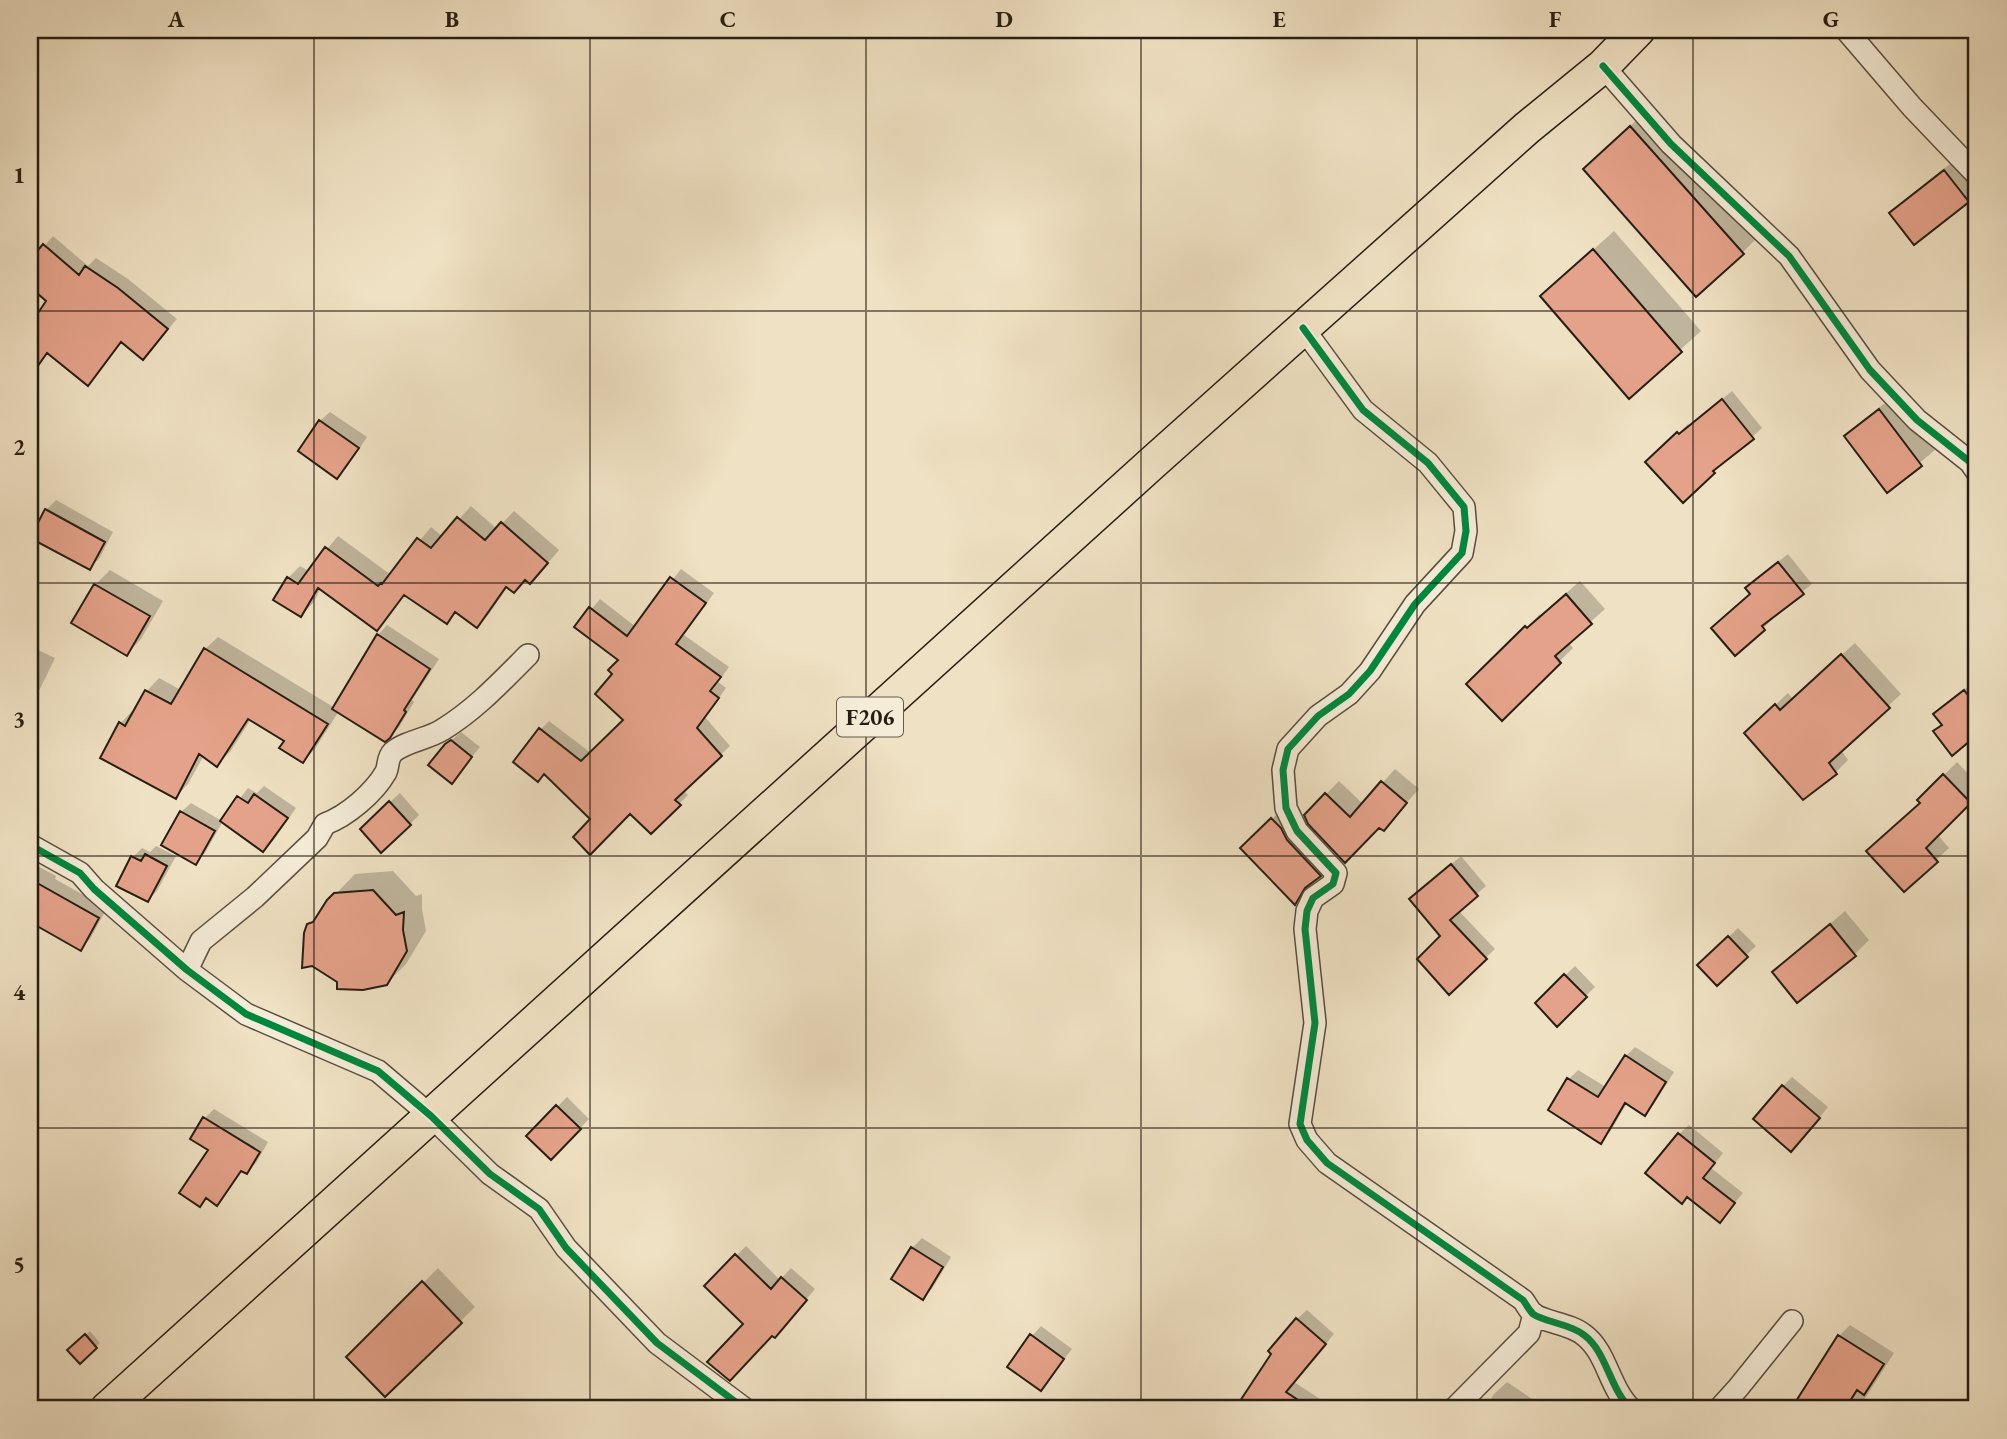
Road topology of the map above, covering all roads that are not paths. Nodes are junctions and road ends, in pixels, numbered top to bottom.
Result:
1 (1638, 30) edge
2 (1846, 30) edge
3 (1603, 66) junction
4 (1977, 175) edge
5 (1303, 328) junction
6 (1977, 472) edge
7 (528, 654) dead end
8 (30, 845) edge
9 (187, 970) junction
10 (431, 1116) junction
11 (1534, 1314) junction
12 (1791, 1321) dead end
13 (107, 1409) edge
14 (745, 1409) edge
15 (1454, 1409) edge
16 (1631, 1409) edge
17 (1719, 1409) edge

1 - 3 main road, F206
2 - 4 street
3 - 5 main road, F206
3 - 6 street
5 - 10 main road, F206
5 - 11 street
7 - 9 street
8 - 9 street
9 - 10 street
10 - 13 main road, F206
10 - 14 street
11 - 15 street
11 - 16 street
12 - 17 street

